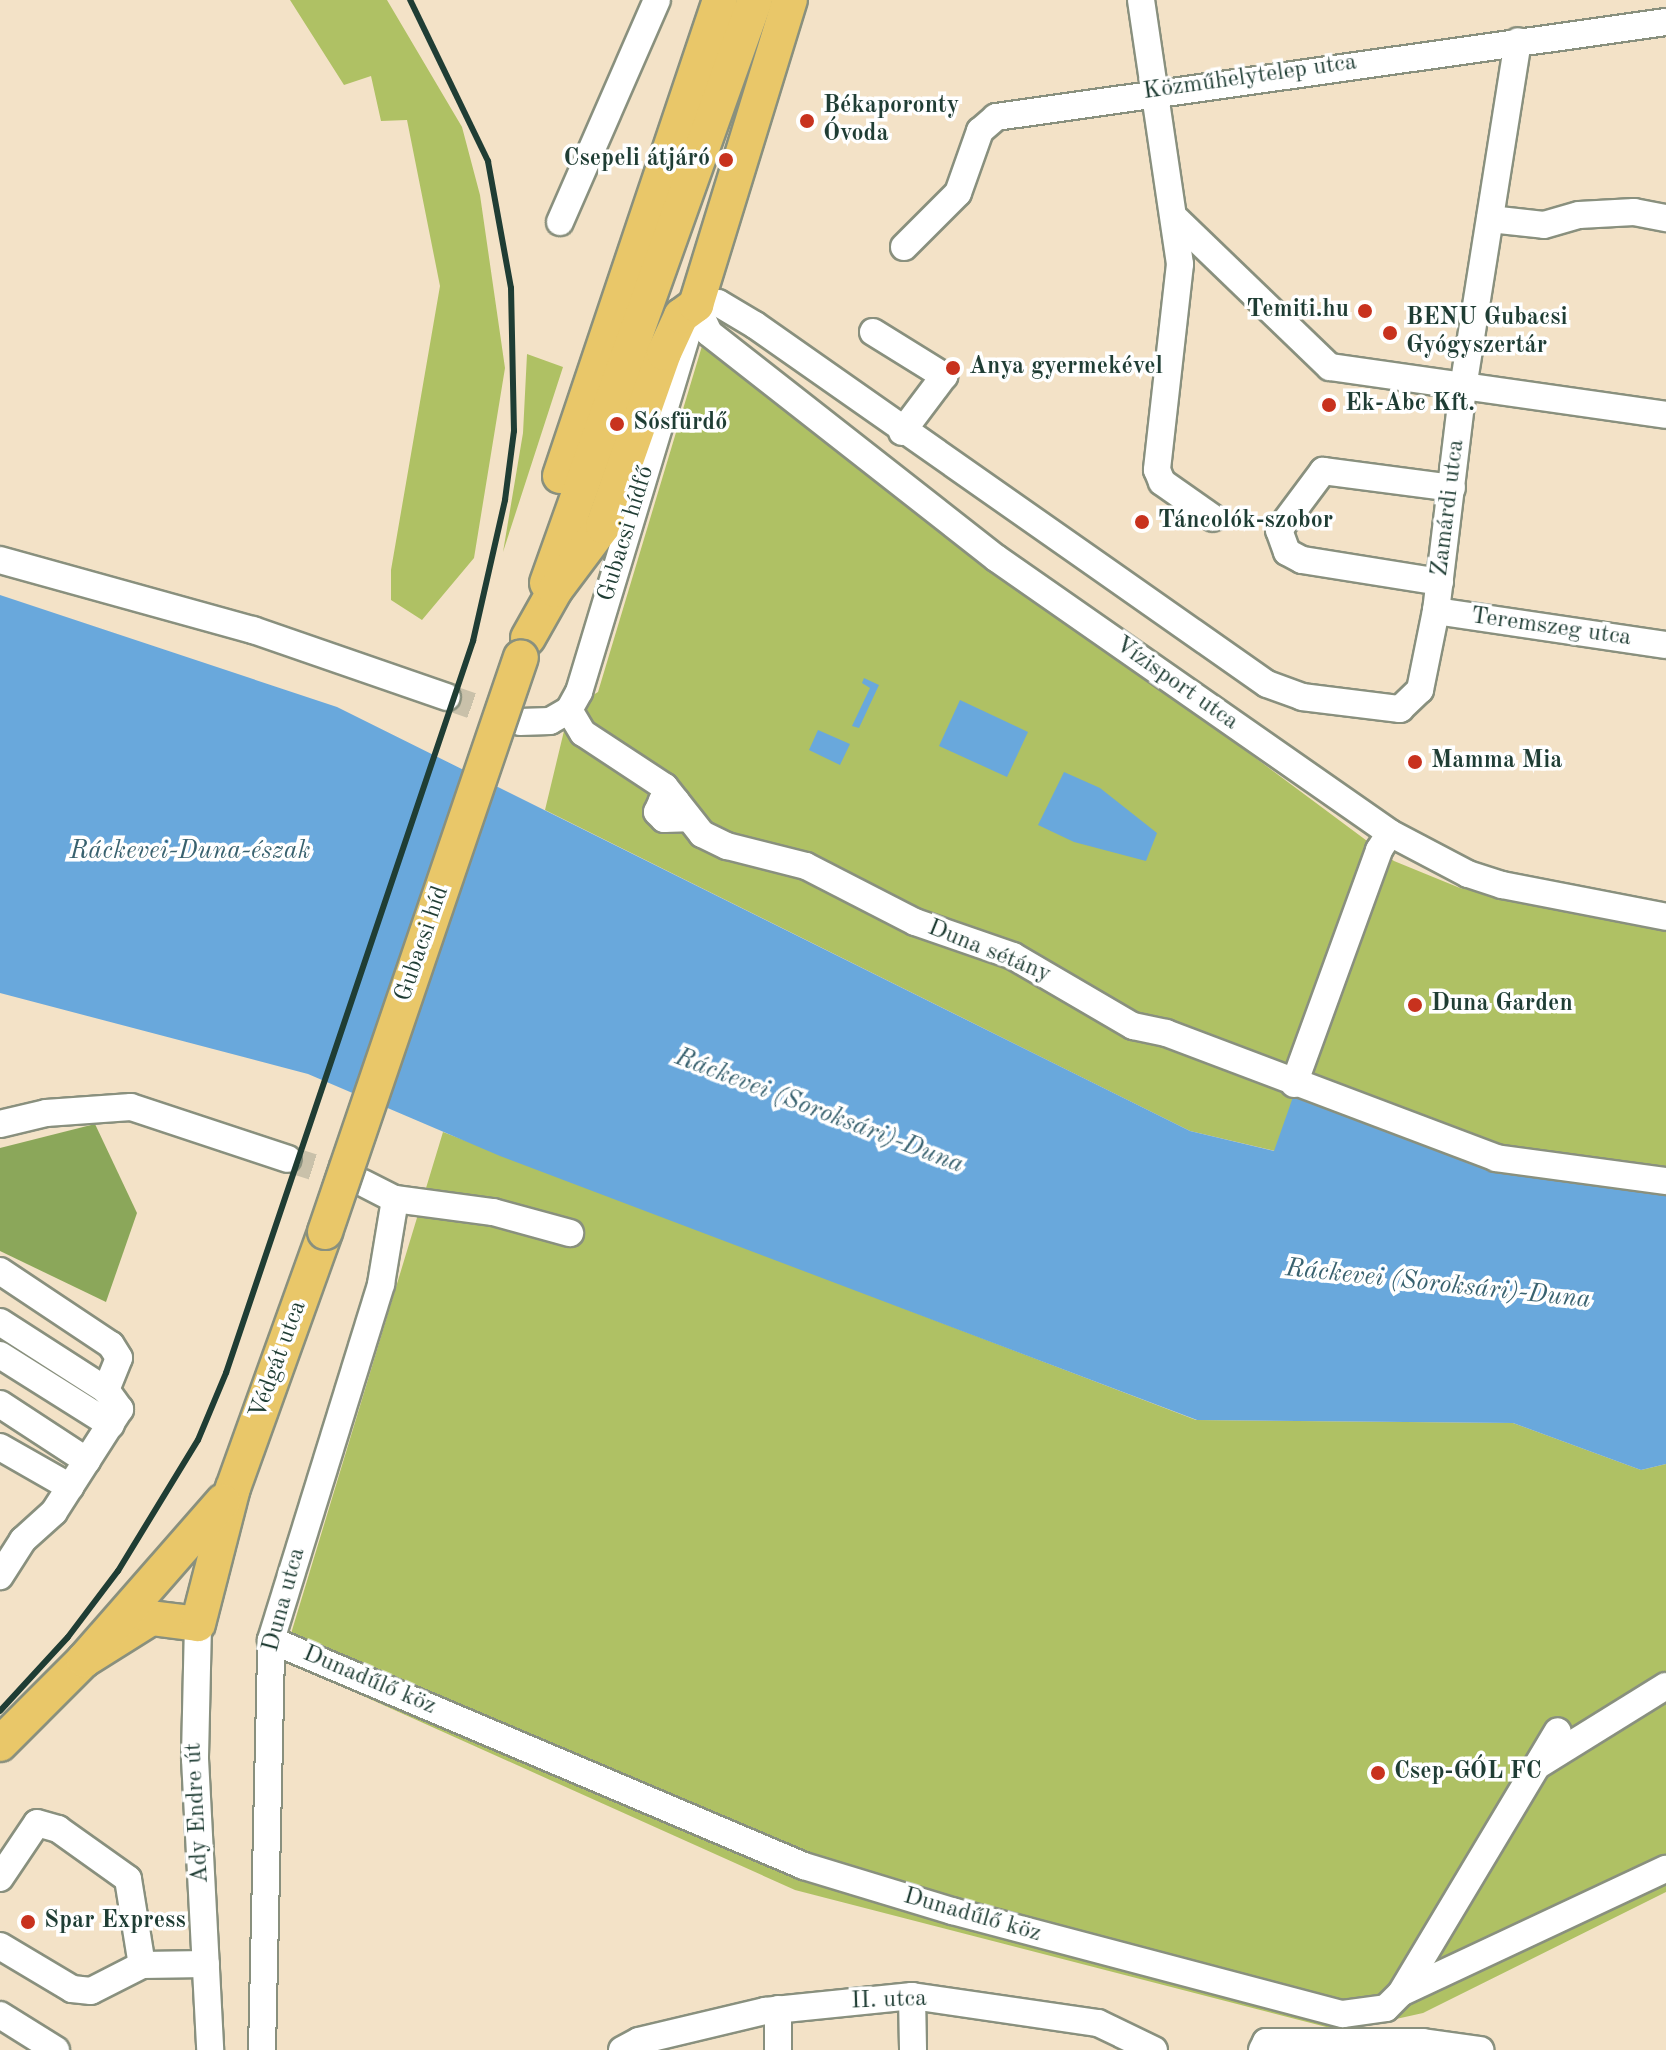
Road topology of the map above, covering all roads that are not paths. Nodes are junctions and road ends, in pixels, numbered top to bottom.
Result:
1 (657, 0) edge
2 (720, 0) edge
3 (755, 0) edge
4 (790, 0) edge
5 (1141, 0) edge
6 (1666, 22) edge
7 (1518, 41) junction
8 (1151, 91) junction
9 (1666, 218) edge
10 (1490, 219) junction
11 (1177, 220) junction
12 (560, 222) dead end
13 (904, 247) dead end
14 (696, 305) junction
15 (755, 325) junction
16 (873, 332) dead end
17 (630, 344) junction
18 (736, 352) junction
19 (1463, 388) junction
20 (1666, 415) edge
21 (902, 432) junction
22 (560, 476) junction
23 (1452, 488) junction
24 (1213, 518) dead end
25 (0, 560) edge
26 (1440, 582) junction
27 (1436, 611) junction
28 (1666, 645) edge
29 (524, 648) junction
30 (447, 697) tunnel mouth
31 (569, 710) junction
32 (520, 722) tunnel mouth
33 (1390, 833) junction
34 (1666, 917) edge
35 (1294, 1084) junction
36 (0, 1124) edge
37 (288, 1159) tunnel mouth
38 (1666, 1181) edge
39 (363, 1183) tunnel mouth
40 (395, 1199) junction
41 (325, 1232) joint
42 (570, 1233) dead end
43 (0, 1271) edge
44 (0, 1322) edge
45 (0, 1355) edge
46 (106, 1390) junction
47 (0, 1404) edge
48 (111, 1425) junction
49 (0, 1447) edge
50 (87, 1461) junction
51 (70, 1487) junction
52 (233, 1488) junction
53 (0, 1576) edge
54 (198, 1624) junction
55 (271, 1640) junction
56 (84, 1660) junction
57 (1666, 1686) edge
58 (1558, 1731) dead end
59 (0, 1744) edge
60 (1540, 1764) junction
61 (1666, 1869) edge
62 (0, 1878) edge
63 (0, 1946) edge
64 (206, 1964) junction
65 (142, 1965) junction
66 (1401, 1993) junction
67 (912, 1996) junction
68 (778, 2009) junction
69 (0, 2015) edge
70 (1098, 2023) junction
71 (56, 2050) edge
72 (210, 2050) edge
73 (262, 2050) edge
74 (622, 2050) edge
75 (778, 2050) edge
76 (913, 2050) edge
77 (1099, 2050) edge
78 (1154, 2050) edge
79 (1262, 2050) edge
80 (1480, 2050) edge

1 - 12 street
2 - 22 main road
3 - 17 main road
4 - 14 main road
5 - 8 street
6 - 7 street, Közműhelytelep utca
7 - 8 street, Közműhelytelep utca
7 - 10 street, Zamárdi utca
8 - 11 street
8 - 13 street, Közműhelytelep utca
9 - 10 street
10 - 19 street, Zamárdi utca
11 - 19 street
11 - 24 street
14 - 15 street
14 - 18 street, Vízisport utca
14 - 29 main road
14 - 31 street, Gubacsi hídfő
15 - 18 street
15 - 21 street
16 - 21 street
17 - 22 main road
17 - 29 main road
18 - 33 street, Vízisport utca
19 - 20 street
19 - 23 street, Zamárdi utca
21 - 27 street, Zamárdi utca
22 - 29 main road
23 - 26 street, Zamárdi utca
23 - 26 street
25 - 30 street
26 - 27 street, Zamárdi utca
27 - 28 street, Teremszeg utca
29 - 41 main road, Gubacsi híd, bridge
31 - 32 street
31 - 35 street, Duna sétány
33 - 34 street, Vízisport utca
33 - 35 street
35 - 38 street, Duna sétány
36 - 37 street
39 - 40 street
40 - 42 street
40 - 55 street, Duna utca
41 - 52 main road, Védgát utca
43 - 46 street
44 - 46 street
45 - 48 street
46 - 48 street
47 - 50 street
48 - 50 street
49 - 51 street
50 - 51 street
51 - 53 street
52 - 54 main road, Védgát utca
52 - 56 main road, Védgát utca
54 - 56 main road, Védgát utca
54 - 64 street, Ady Endre út
55 - 66 street, Dunadűlő köz
55 - 73 street, Duna utca
56 - 59 main road, Védgát utca
57 - 60 street
58 - 60 street
60 - 66 street
61 - 66 street, Dunadűlő köz
62 - 65 street
63 - 65 street
64 - 65 street
64 - 72 street, Ady Endre út
67 - 68 street, II. utca
67 - 70 street, II. utca
67 - 76 street
68 - 74 street, II. utca
68 - 75 street
69 - 71 street
70 - 77 street
70 - 78 street, II. utca
79 - 80 street

